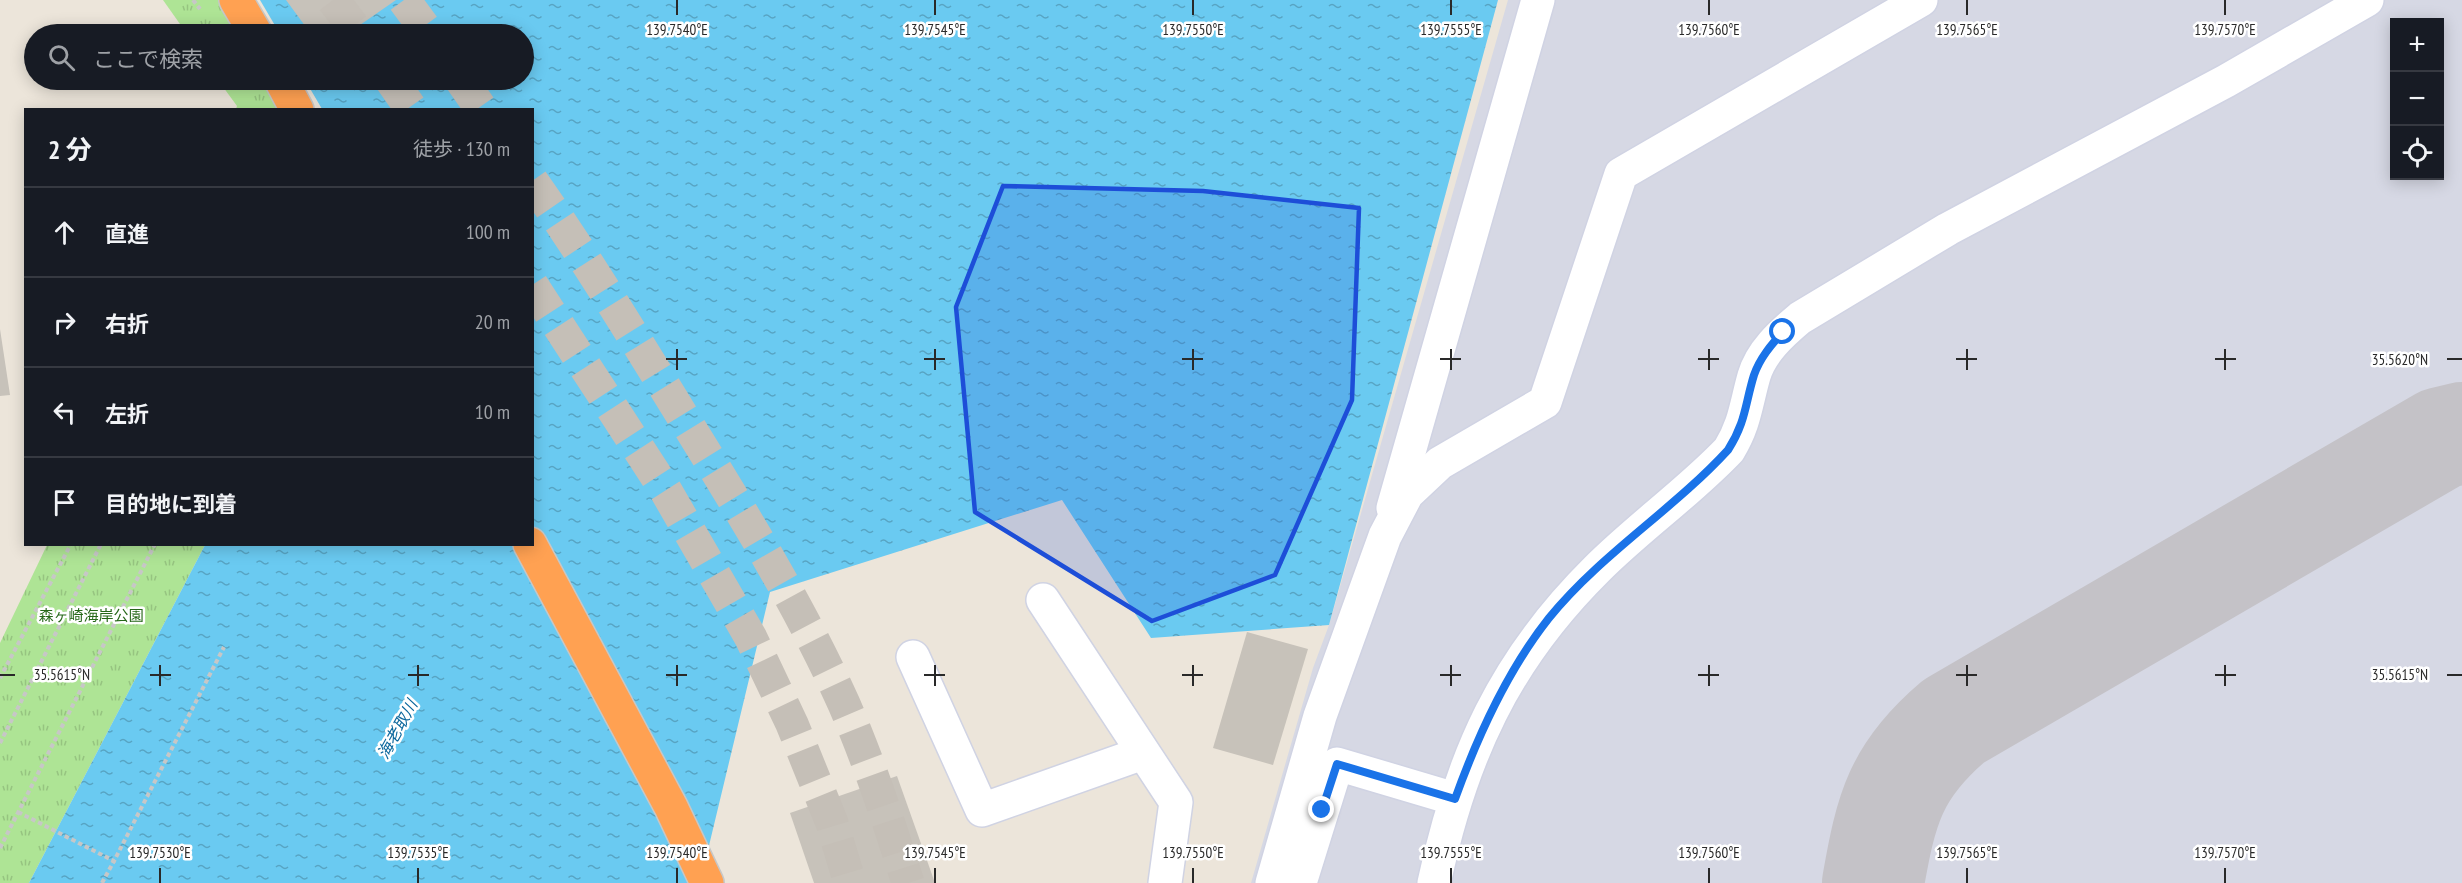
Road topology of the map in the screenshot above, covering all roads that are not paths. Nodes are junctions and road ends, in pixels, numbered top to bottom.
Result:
1 (236, 0) edge
2 (1538, 0) edge
3 (1921, 0) edge
4 (2367, 0) edge
5 (250, 24) edge
6 (286, 90) edge
7 (296, 108) edge
8 (1385, 536) junction
9 (531, 546) edge
10 (1042, 600) dead end
11 (913, 657) dead end
12 (1143, 753) junction
13 (1455, 799) junction
14 (707, 883) edge
15 (1165, 883) edge
16 (1272, 883) edge
17 (1300, 883) edge
18 (1434, 883) edge

1 - 5 highway
2 - 8 lane
3 - 8 lane
4 - 13 lane
6 - 7 highway
8 - 16 lane
9 - 14 highway
10 - 12 lane
11 - 12 lane
12 - 15 lane
13 - 17 lane
13 - 18 lane

